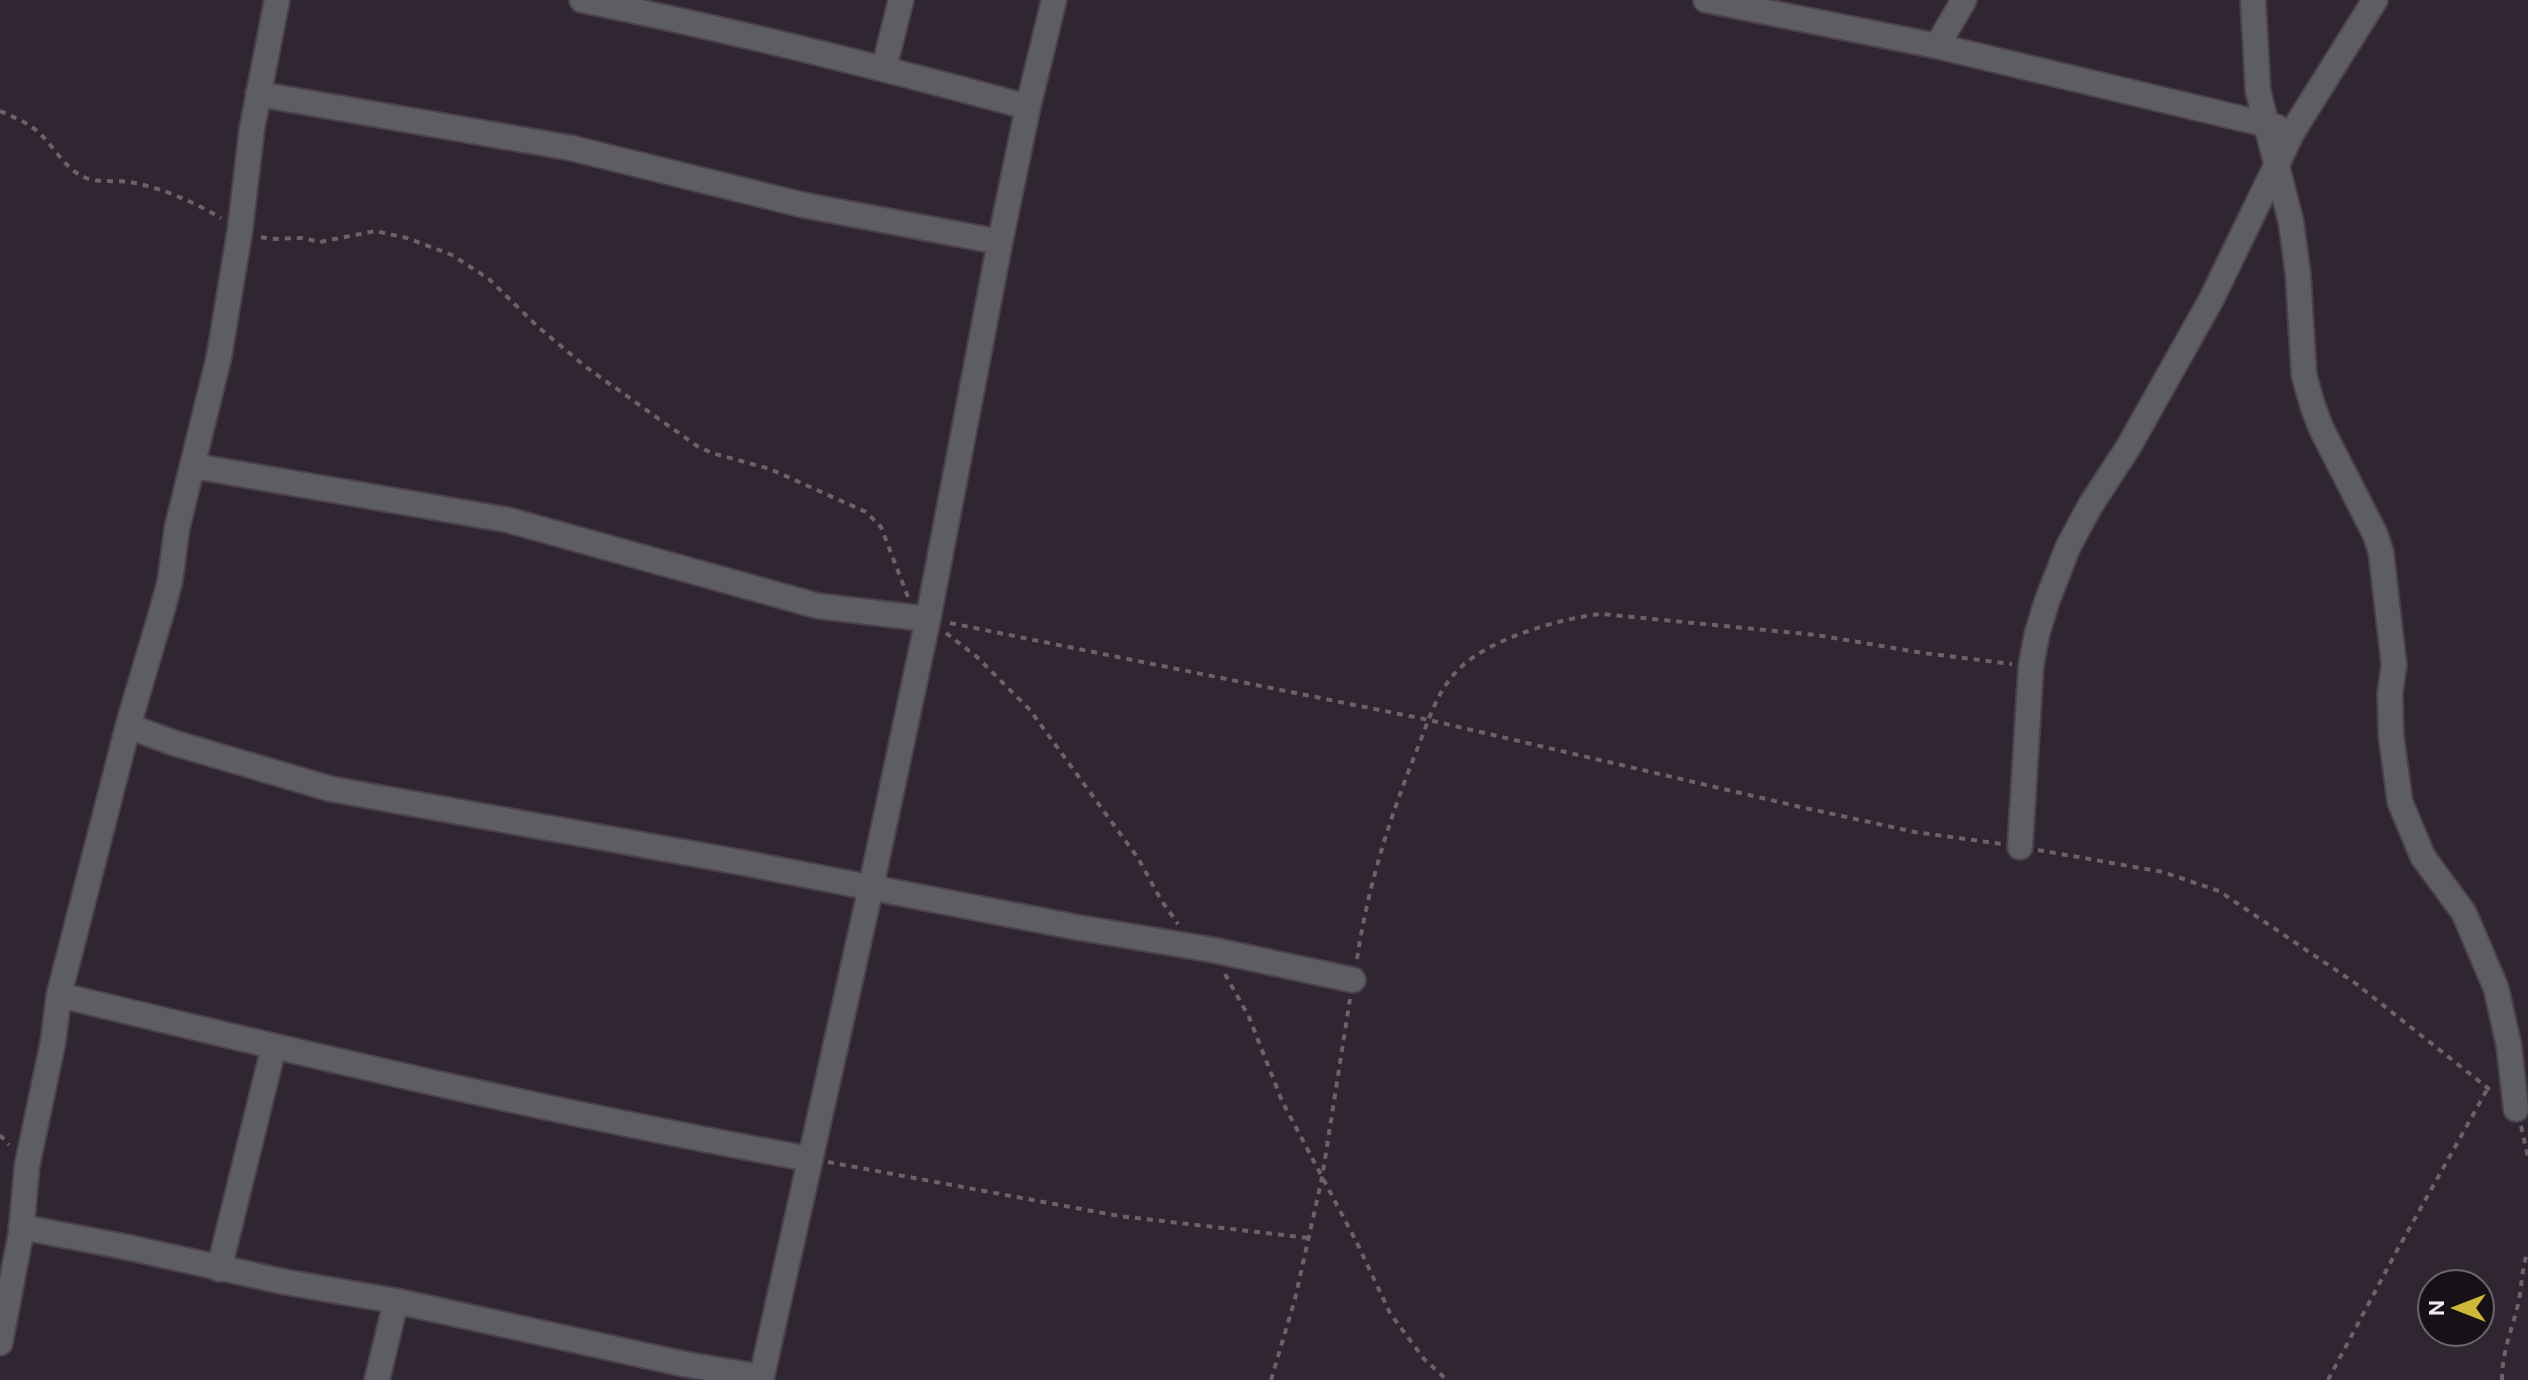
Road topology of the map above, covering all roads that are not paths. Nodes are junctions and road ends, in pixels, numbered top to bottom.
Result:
1 (277, 0) edge
2 (582, 0) edge
3 (901, 0) edge
4 (1054, 0) edge
5 (1706, 0) edge
6 (1964, 0) edge
7 (2253, 0) edge
8 (2375, 0) edge
9 (1937, 46) junction
10 (884, 68) junction
11 (258, 94) junction
12 (1028, 107) junction
13 (2268, 125) junction
14 (2293, 131) junction
15 (2278, 165) junction
16 (1000, 242) junction
17 (193, 466) junction
18 (928, 619) junction
19 (128, 726) junction
20 (2020, 847) road end
21 (871, 887) junction
22 (1353, 980) road end
23 (59, 995) junction
24 (274, 1046) junction
25 (2516, 1109) road end
26 (810, 1159) junction
27 (21, 1227) junction
28 (219, 1269) junction
29 (396, 1301) junction
30 (0, 1343) edge
31 (761, 1378) edge
32 (377, 1380) edge

1 - 11 street
2 - 10 street
3 - 10 street
4 - 12 street
5 - 9 street
6 - 9 street
7 - 13 street
8 - 14 street
9 - 13 street
10 - 12 street
11 - 16 street
11 - 17 street
12 - 16 street
13 - 14 street
13 - 15 street
14 - 15 street
15 - 20 street
15 - 25 street
16 - 18 street
17 - 18 street
17 - 19 street
18 - 21 street
19 - 21 street
19 - 23 street
21 - 22 street
21 - 26 street
23 - 24 street
23 - 27 street
24 - 26 street
24 - 28 street
26 - 31 street
27 - 28 street
27 - 30 street
28 - 29 street
29 - 31 street
29 - 32 street

